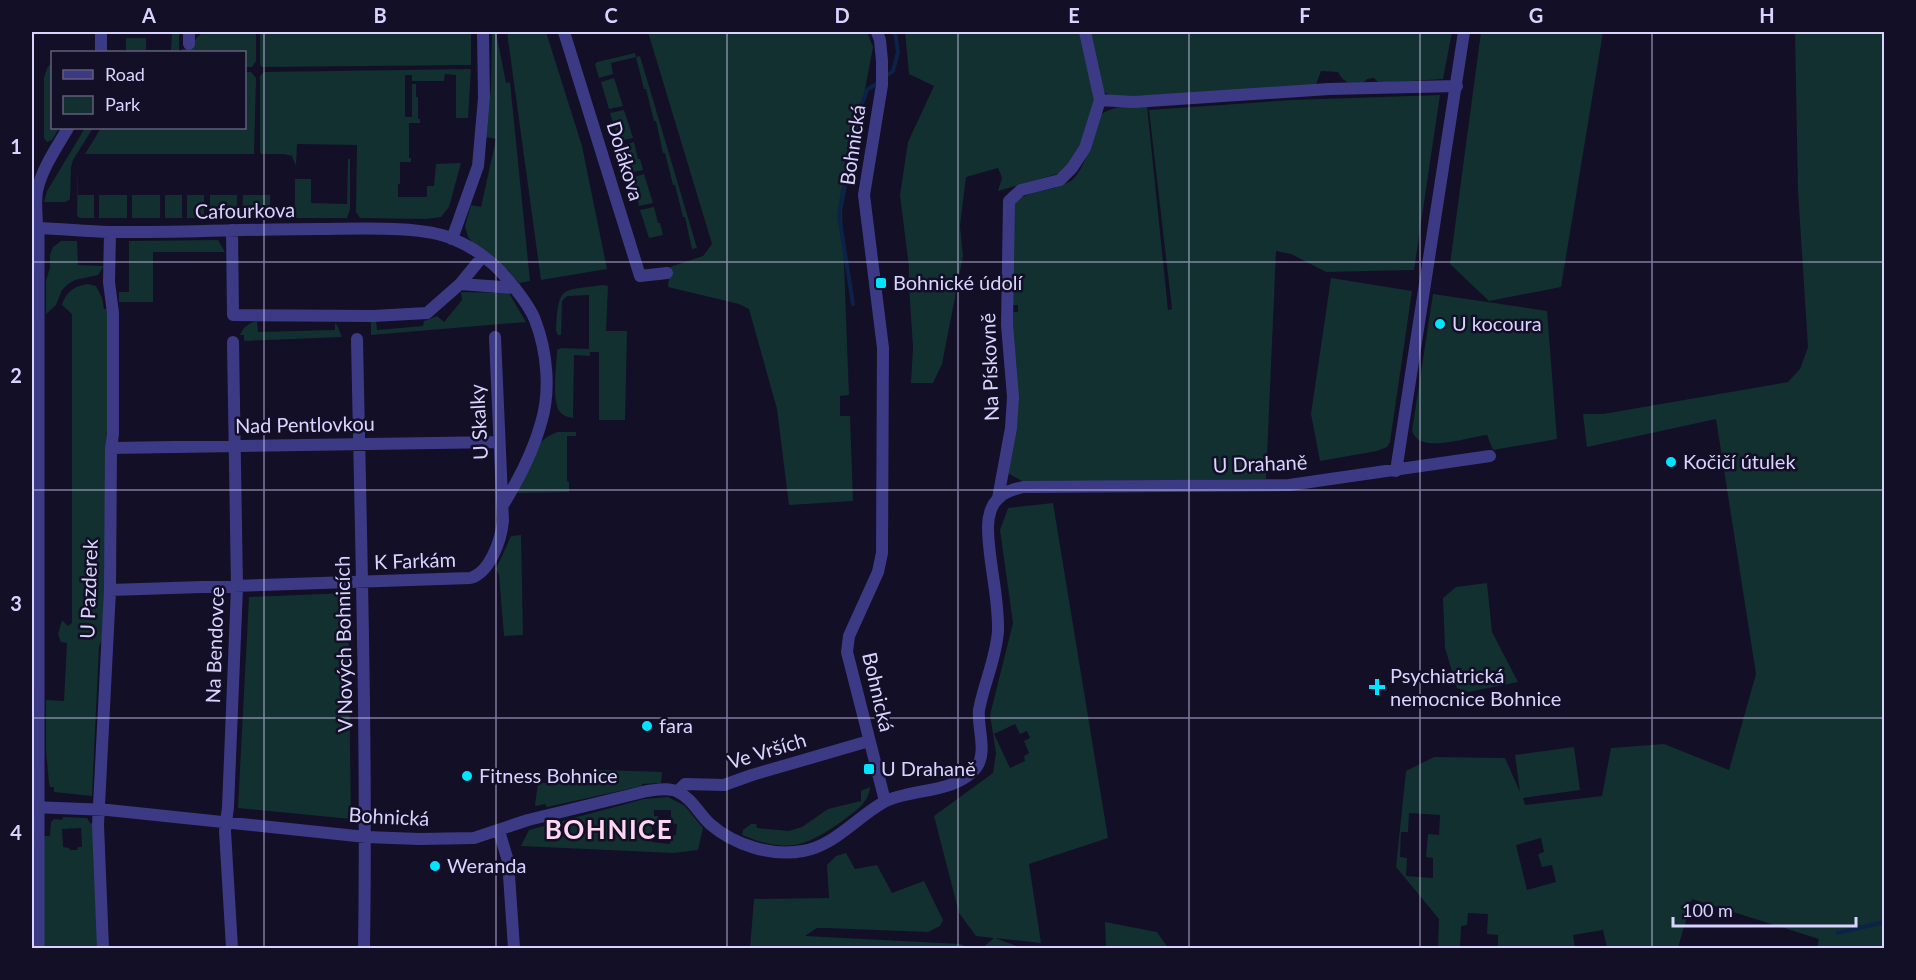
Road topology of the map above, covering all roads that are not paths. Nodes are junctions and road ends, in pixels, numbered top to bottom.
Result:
1 (101, 32) edge
2 (483, 32) edge
3 (564, 32) edge
4 (877, 32) edge
5 (1085, 32) edge
6 (1464, 32) edge
7 (101, 51) edge
8 (1457, 86) junction
9 (1100, 100) junction
10 (67, 129) edge
11 (37, 228) junction
12 (231, 230) junction
13 (110, 232) junction
14 (452, 238) junction
15 (483, 256) junction
16 (667, 273) dead end
17 (460, 284) junction
18 (515, 288) junction
19 (495, 338) dead end
20 (357, 339) dead end
21 (234, 342) dead end
22 (499, 442) junction
23 (359, 445) junction
24 (235, 446) junction
25 (111, 448) junction
26 (1490, 456) dead end
27 (1396, 471) junction
28 (998, 498) junction
29 (503, 505) junction
30 (470, 578) joint
31 (363, 583) junction
32 (237, 586) junction
33 (110, 590) junction
34 (870, 741) junction
35 (678, 791) junction
36 (885, 801) junction
37 (34, 807) edge
38 (98, 810) junction
39 (226, 822) junction
40 (499, 831) junction
41 (366, 837) junction
42 (37, 948) edge
43 (103, 948) edge
44 (232, 948) edge
45 (364, 948) edge
46 (514, 948) edge

1 - 7 street
2 - 14 street
3 - 16 street, Dolákova
4 - 34 street, Bohnická
5 - 9 street
6 - 8 street
8 - 9 street
8 - 27 street
9 - 28 street, Na Pískovně
10 - 11 street
11 - 13 street, Cafourkova
11 - 37 street
12 - 13 street, Cafourkova
12 - 14 street, Cafourkova
12 - 17 street
13 - 25 street, U Pazderek
14 - 15 street, U Skalky
15 - 17 street
15 - 18 street, U Skalky
17 - 18 street
18 - 29 street, U Skalky
19 - 22 street, U Skalky
20 - 23 street, V Nových Bohnicích
21 - 24 street, Na Bendovce
22 - 23 street, Nad Pentlovkou
22 - 29 street, U Skalky
23 - 24 street, Nad Pentlovkou
23 - 31 street, V Nových Bohnicích
24 - 25 street, Nad Pentlovkou
24 - 32 street, Na Bendovce
25 - 33 street, U Pazderek
26 - 27 street, U Drahaně
27 - 28 street, U Drahaně
28 - 36 street
29 - 30 street, U Skalky
30 - 31 street, K Farkám
31 - 32 street, K Farkám
31 - 41 street, V Nových Bohnicích
32 - 33 street, K Farkám
32 - 39 street, Na Bendovce
33 - 38 street, U Pazderek
34 - 35 street, Ve Vrších
34 - 36 street, Bohnická
35 - 36 street
35 - 40 street, Bohnická
37 - 38 street, Bohnická
37 - 42 street
38 - 39 street, Bohnická
38 - 43 street, U Pazderek
39 - 41 street, Bohnická
39 - 44 street, Na Bendovce
40 - 41 street, Bohnická
40 - 46 street
41 - 45 street, V Nových Bohnicích

